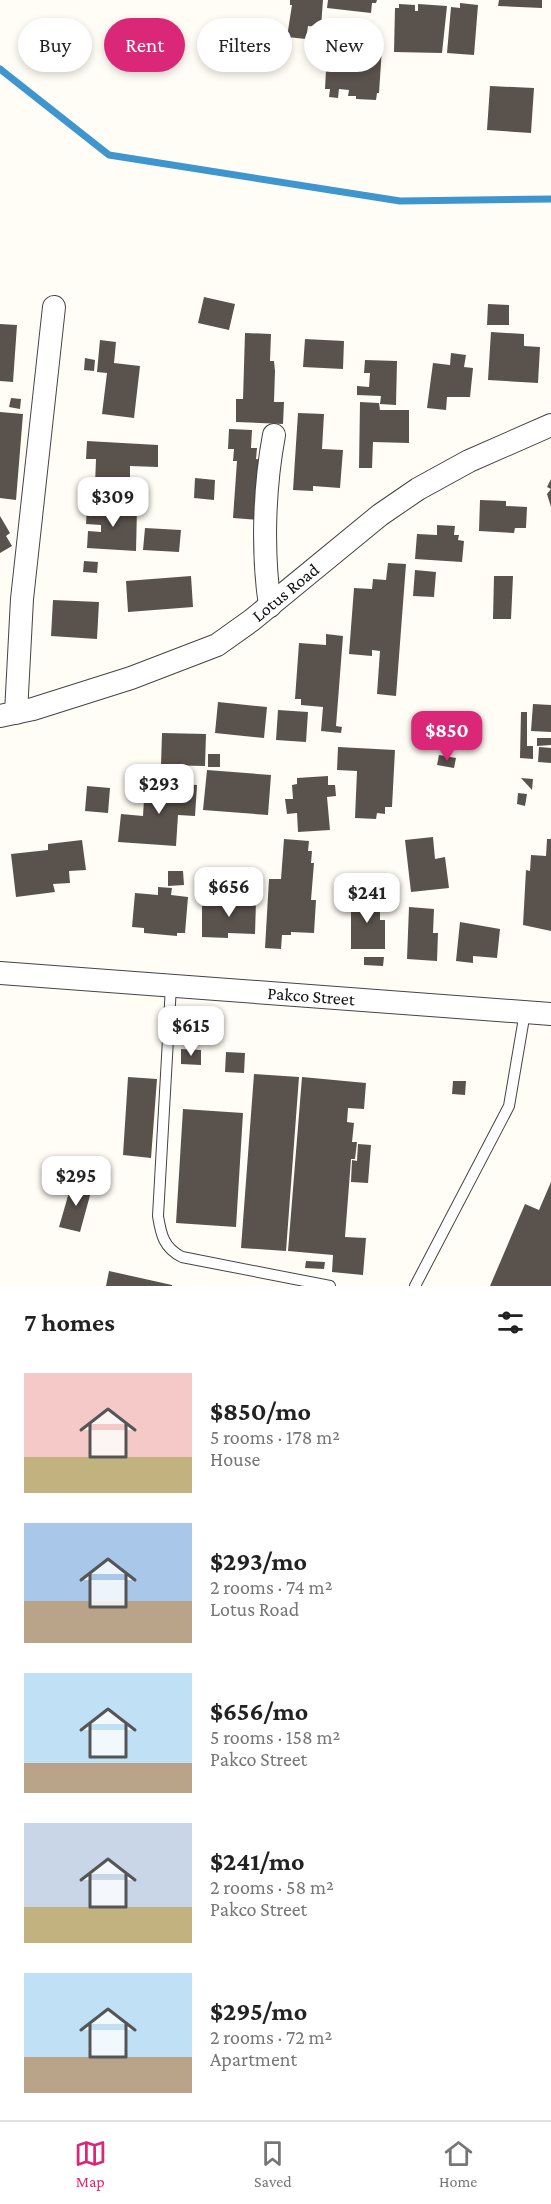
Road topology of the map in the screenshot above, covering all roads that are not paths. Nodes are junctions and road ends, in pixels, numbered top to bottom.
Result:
1 (54, 308) dead end
2 (551, 425) edge
3 (274, 435) dead end
4 (270, 606) junction
5 (8, 715) edge
6 (0, 973) edge
7 (171, 986) junction
8 (525, 1012) junction
9 (551, 1014) edge
10 (330, 1286) edge
11 (415, 1286) edge

1 - 5 street
2 - 4 street, Lotus Road
3 - 4 street
4 - 5 street, Lotus Road
6 - 7 street, Pakco Street
7 - 8 street, Pakco Street
7 - 10 lane
8 - 9 street, Pakco Street
8 - 11 lane

